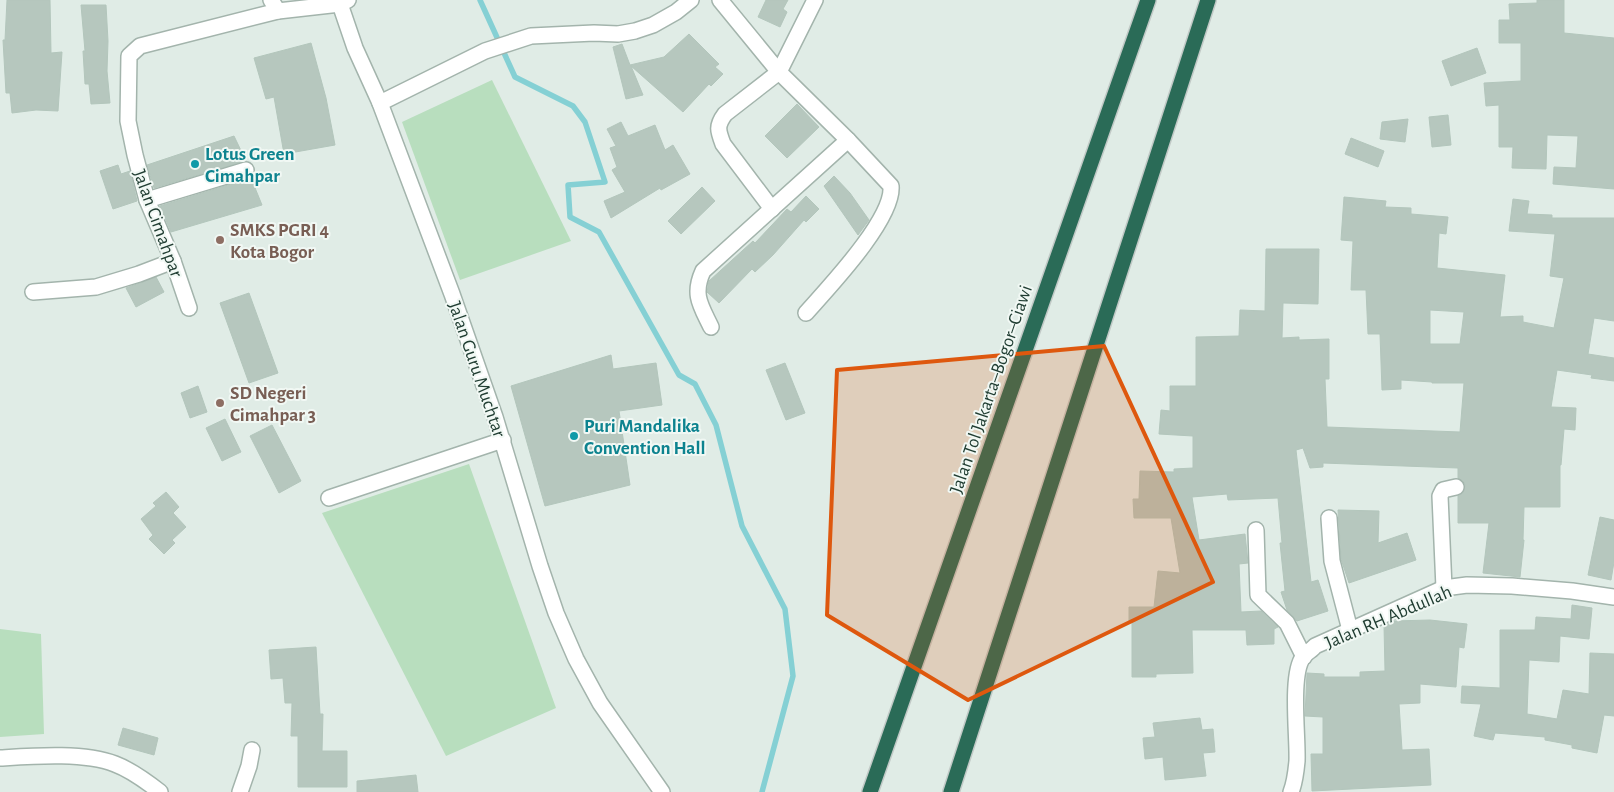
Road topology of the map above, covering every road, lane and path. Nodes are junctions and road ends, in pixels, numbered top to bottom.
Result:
1 (690, 0) edge
2 (720, 0) edge
3 (815, 0) edge
4 (1148, 0) edge
5 (1208, 0) edge
6 (344, 2) edge
7 (275, 6) edge
8 (779, 72) junction
9 (380, 103) junction
10 (848, 140) junction
11 (246, 170) dead end
12 (147, 200) junction
13 (772, 209) junction
14 (173, 261) junction
15 (32, 292) dead end
16 (189, 308) dead end
17 (806, 313) dead end
18 (711, 328) dead end
19 (503, 440) junction
20 (1456, 487) dead end
21 (329, 498) dead end
22 (1329, 518) dead end
23 (1256, 530) dead end
24 (1444, 588) junction
25 (1614, 597) edge
26 (1350, 630) junction
27 (1304, 657) junction
28 (252, 750) dead end
29 (0, 758) edge
30 (160, 792) edge
31 (240, 792) edge
32 (662, 792) edge
33 (870, 792) edge
34 (951, 792) edge
35 (1291, 792) edge

1 - 9 street
2 - 8 street
3 - 8 street
4 - 33 highway, Jalan Tol Jakarta–Bogor–Ciawi
5 - 34 highway
6 - 7 street, Jalan Guru Muchtar
6 - 9 street, Jalan Guru Muchtar
7 - 12 street, Jalan Cimahpar
8 - 10 street
8 - 13 street
9 - 19 street, Jalan Guru Muchtar
10 - 13 street
10 - 17 street
11 - 12 street
12 - 14 street, Jalan Cimahpar
13 - 18 street
14 - 15 street
14 - 16 street, Jalan Cimahpar
19 - 21 street
19 - 32 street, Jalan Guru Muchtar
20 - 24 street
22 - 26 street
23 - 27 street
24 - 25 street, Jalan RH Abdullah
24 - 26 street, Jalan RH Abdullah
26 - 27 street, Jalan RH Abdullah
27 - 35 street, Jalan RH Abdullah
28 - 31 street
29 - 30 street

